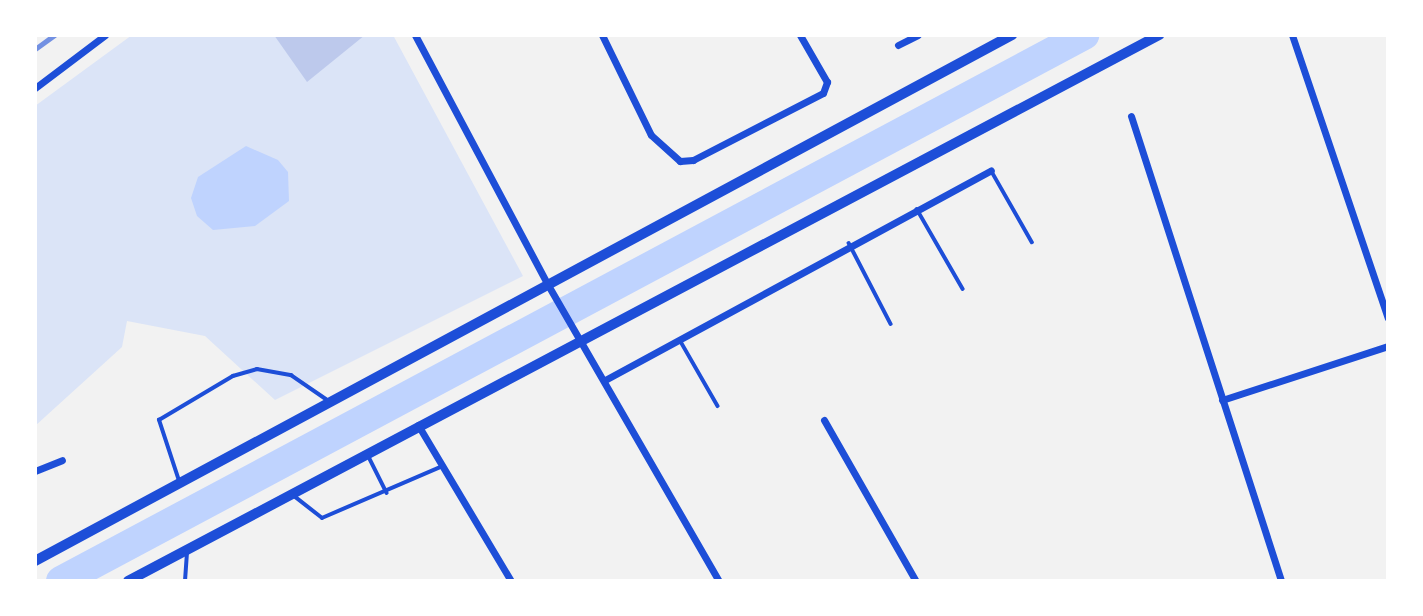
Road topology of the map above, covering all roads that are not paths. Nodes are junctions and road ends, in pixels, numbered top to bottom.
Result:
1 (105, 35) edge
2 (415, 35) edge
3 (602, 35) edge
4 (800, 35) edge
5 (918, 35) edge
6 (1012, 35) edge
7 (1159, 35) edge
8 (1292, 35) edge
9 (898, 45) dead end
10 (35, 88) edge
11 (1131, 116) dead end
12 (990, 170) joint
13 (916, 208) junction
14 (1032, 242) dead end
15 (849, 243) junction
16 (548, 285) junction
17 (963, 289) dead end
18 (1388, 318) edge
19 (891, 324) dead end
20 (679, 338) junction
21 (580, 341) junction
22 (1388, 346) edge
23 (605, 380) junction
24 (1222, 400) junction
25 (330, 402) junction
26 (718, 407) dead end
27 (824, 420) dead end
28 (418, 425) junction
29 (367, 452) junction
30 (62, 460) dead end
31 (443, 466) junction
32 (35, 471) edge
33 (180, 483) junction
34 (291, 493) junction
35 (387, 493) junction
36 (188, 550) junction
37 (35, 561) edge
38 (128, 581) edge
39 (186, 581) edge
40 (511, 581) edge
41 (719, 581) edge
42 (916, 581) edge
43 (1281, 581) edge

1 - 10 street
2 - 16 street
3 - 4 street
5 - 9 street
6 - 16 main road
7 - 21 main road
8 - 18 street
11 - 24 street
12 - 13 street
12 - 14 lane
13 - 15 street
13 - 17 lane
15 - 19 lane
15 - 20 street
16 - 21 street
16 - 25 main road
20 - 23 street
20 - 26 lane
21 - 23 street
21 - 28 main road
22 - 24 street
23 - 41 street
24 - 43 street
25 - 33 main road
25 - 33 lane
27 - 42 street
28 - 29 main road
28 - 31 street
29 - 34 main road
29 - 35 lane
30 - 32 street
31 - 35 lane
31 - 40 street
33 - 37 main road
34 - 35 lane
34 - 36 main road
36 - 38 main road
36 - 39 lane

